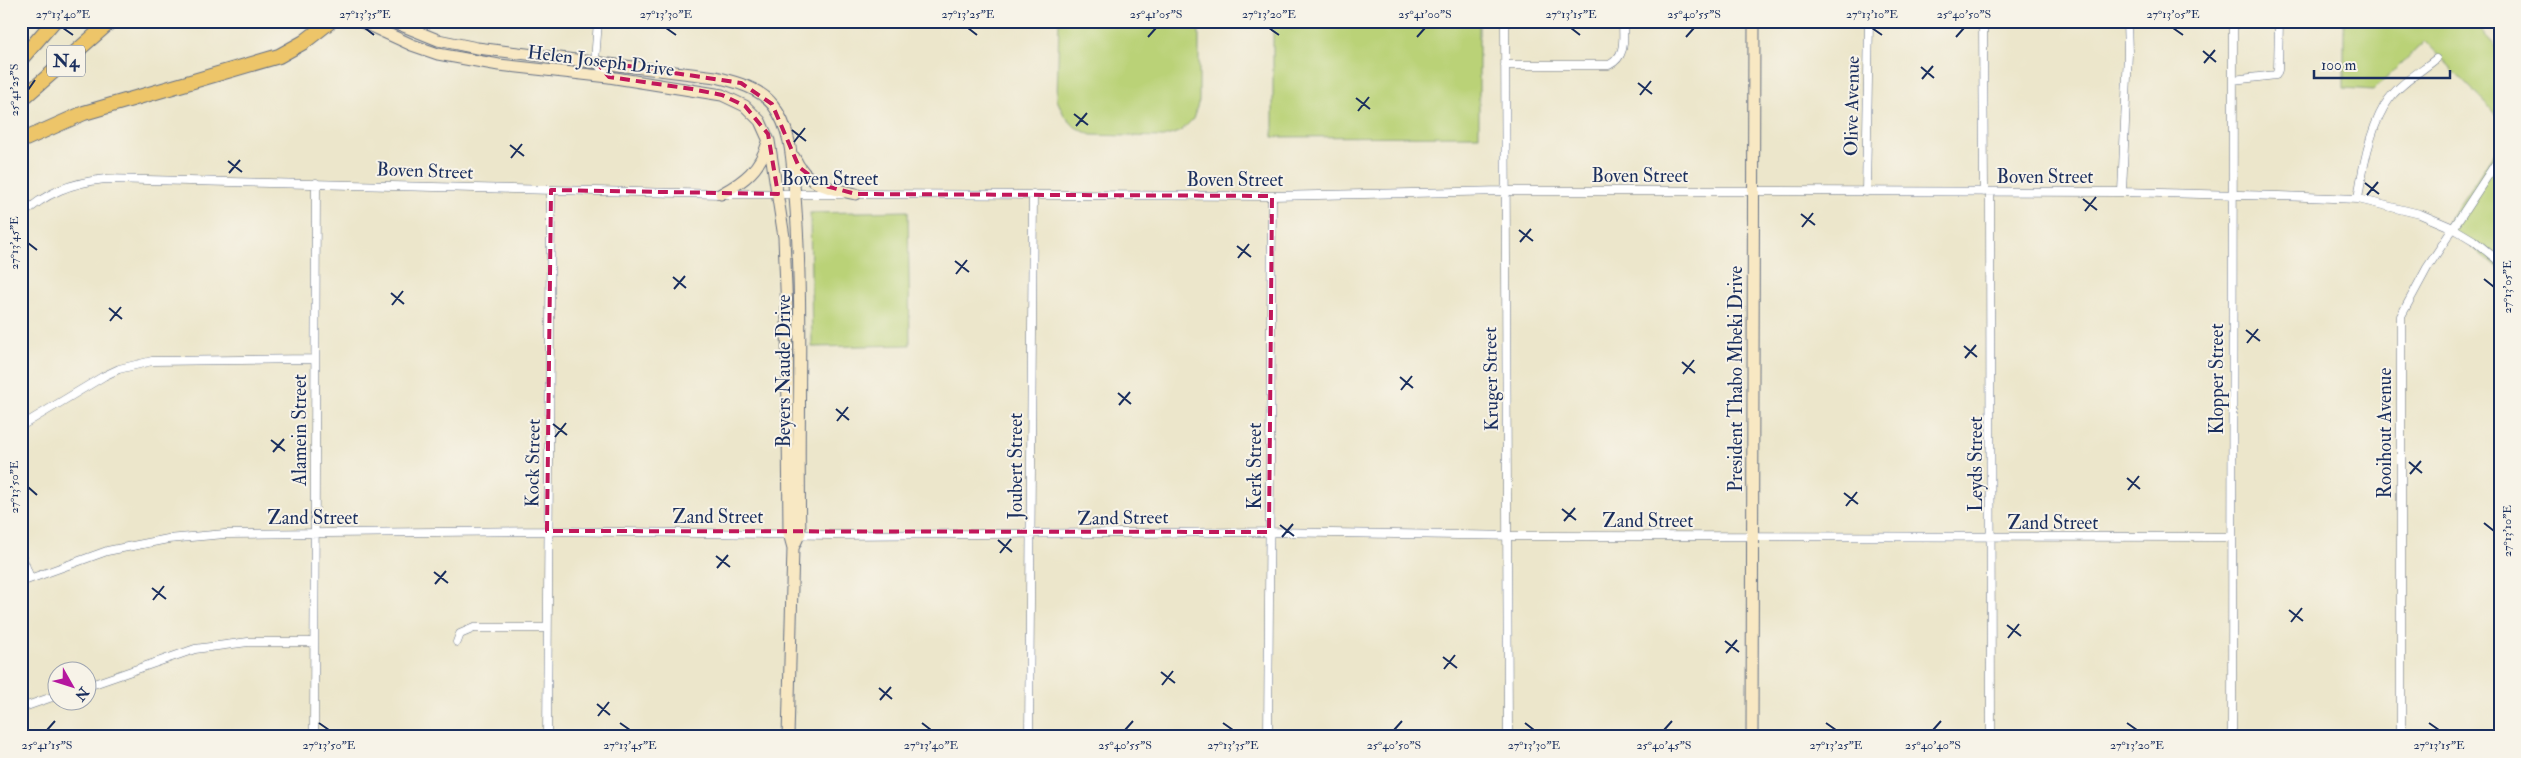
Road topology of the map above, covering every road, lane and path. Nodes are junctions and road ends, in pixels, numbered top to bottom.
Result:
1 (54, 21) edge
2 (111, 21) edge
3 (331, 21) edge
4 (360, 21) edge
5 (391, 21) edge
6 (598, 21) edge
7 (1505, 21) edge
8 (1623, 21) edge
9 (1754, 21) edge
10 (1869, 21) edge
11 (1983, 21) edge
12 (2127, 21) edge
13 (2233, 21) edge
14 (2279, 21) edge
15 (21, 59) edge
16 (2436, 59) dead end
17 (594, 61) junction
18 (1505, 65) junction
19 (609, 77) junction
20 (2233, 80) junction
21 (21, 100) edge
22 (21, 141) edge
23 (769, 141) junction
24 (793, 154) junction
25 (2500, 157) edge
26 (316, 183) junction
27 (550, 190) junction
28 (1504, 192) junction
29 (1752, 192) junction
30 (1866, 192) junction
31 (1987, 192) junction
32 (2122, 192) junction
33 (721, 194) junction
34 (778, 194) junction
35 (794, 194) junction
36 (856, 194) junction
37 (1033, 194) junction
38 (2234, 195) junction
39 (1272, 196) junction
40 (2358, 199) junction
41 (21, 216) edge
42 (2453, 228) junction
43 (2500, 262) edge
44 (316, 359) junction
45 (21, 426) edge
46 (547, 532) junction
47 (1269, 532) junction
48 (794, 533) junction
49 (1032, 534) junction
50 (314, 535) junction
51 (1752, 535) junction
52 (1508, 536) junction
53 (2231, 537) junction
54 (1991, 538) junction
55 (21, 554) edge
56 (30, 578) junction
57 (21, 582) edge
58 (547, 628) junction
59 (313, 642) junction
60 (457, 642) dead end
61 (98, 683) edge
62 (48, 699) edge
63 (21, 708) edge
64 (314, 737) edge
65 (546, 737) edge
66 (788, 737) edge
67 (1029, 737) edge
68 (1268, 737) edge
69 (1508, 737) edge
70 (1752, 737) edge
71 (1991, 737) edge
72 (2232, 737) edge
73 (2401, 737) edge

1 - 15 highway
2 - 21 highway, N4
3 - 22 highway
4 - 19 street, Helen Joseph Drive
5 - 17 street, Helen Joseph Drive
6 - 17 street
7 - 18 street, Kruger Street
8 - 18 street
9 - 29 street, President Thabo Mbeki Drive
10 - 30 street, Olive Avenue
11 - 31 street, Leyds Street
12 - 32 street
13 - 20 street, Klopper Street
14 - 20 street
16 - 40 street
17 - 19 street
17 - 24 street, Helen Joseph Drive
18 - 28 street, Kruger Street
19 - 23 street, Helen Joseph Drive
20 - 38 street, Klopper Street
23 - 33 street
23 - 34 street, Helen Joseph Drive
24 - 35 street, Helen Joseph Drive
24 - 36 street
25 - 42 street, Rooihout Avenue
26 - 27 street, Boven Street
26 - 41 street, Boven Street
26 - 44 street, Alamein Street
27 - 33 street, Boven Street
27 - 46 street, Kock Street
28 - 29 street, Boven Street
28 - 39 street, Boven Street
28 - 52 street, Kruger Street
29 - 30 street, Boven Street
29 - 51 street, President Thabo Mbeki Drive
30 - 31 street, Boven Street
31 - 32 street, Boven Street
31 - 54 street, Leyds Street
32 - 38 street, Boven Street
33 - 34 street, Boven Street
34 - 35 street, Boven Street
34 - 48 street, Beyers Naude Drive
35 - 36 street, Boven Street
35 - 48 street, Beyers Naude Drive
36 - 37 street, Boven Street
37 - 39 street, Boven Street
37 - 49 street, Joubert Street
38 - 40 street, Boven Street
38 - 53 street, Klopper Street
39 - 47 street, Kerk Street
40 - 42 street, Boven Street
42 - 43 street, Boven Street
42 - 73 street, Rooihout Avenue
44 - 45 street
44 - 50 street, Alamein Street
46 - 48 street, Zand Street
46 - 50 street, Zand Street
46 - 58 street, Kock Street
47 - 49 street, Zand Street
47 - 52 street, Zand Street
47 - 68 street, Kerk Street
48 - 49 street, Zand Street
48 - 66 street, Beyers Naude Drive
49 - 67 street, Joubert Street
50 - 56 street, Zand Street
50 - 59 street, Alamein Street
51 - 52 street, Zand Street
51 - 54 street, Zand Street
51 - 70 street, President Thabo Mbeki Drive
52 - 69 street, Kruger Street
53 - 54 street, Zand Street
53 - 72 street, Klopper Street
54 - 71 street, Leyds Street
55 - 56 street
56 - 57 street, Zand Street
58 - 60 street
58 - 65 street, Kock Street
59 - 61 street
59 - 64 street, Alamein Street
62 - 63 street

